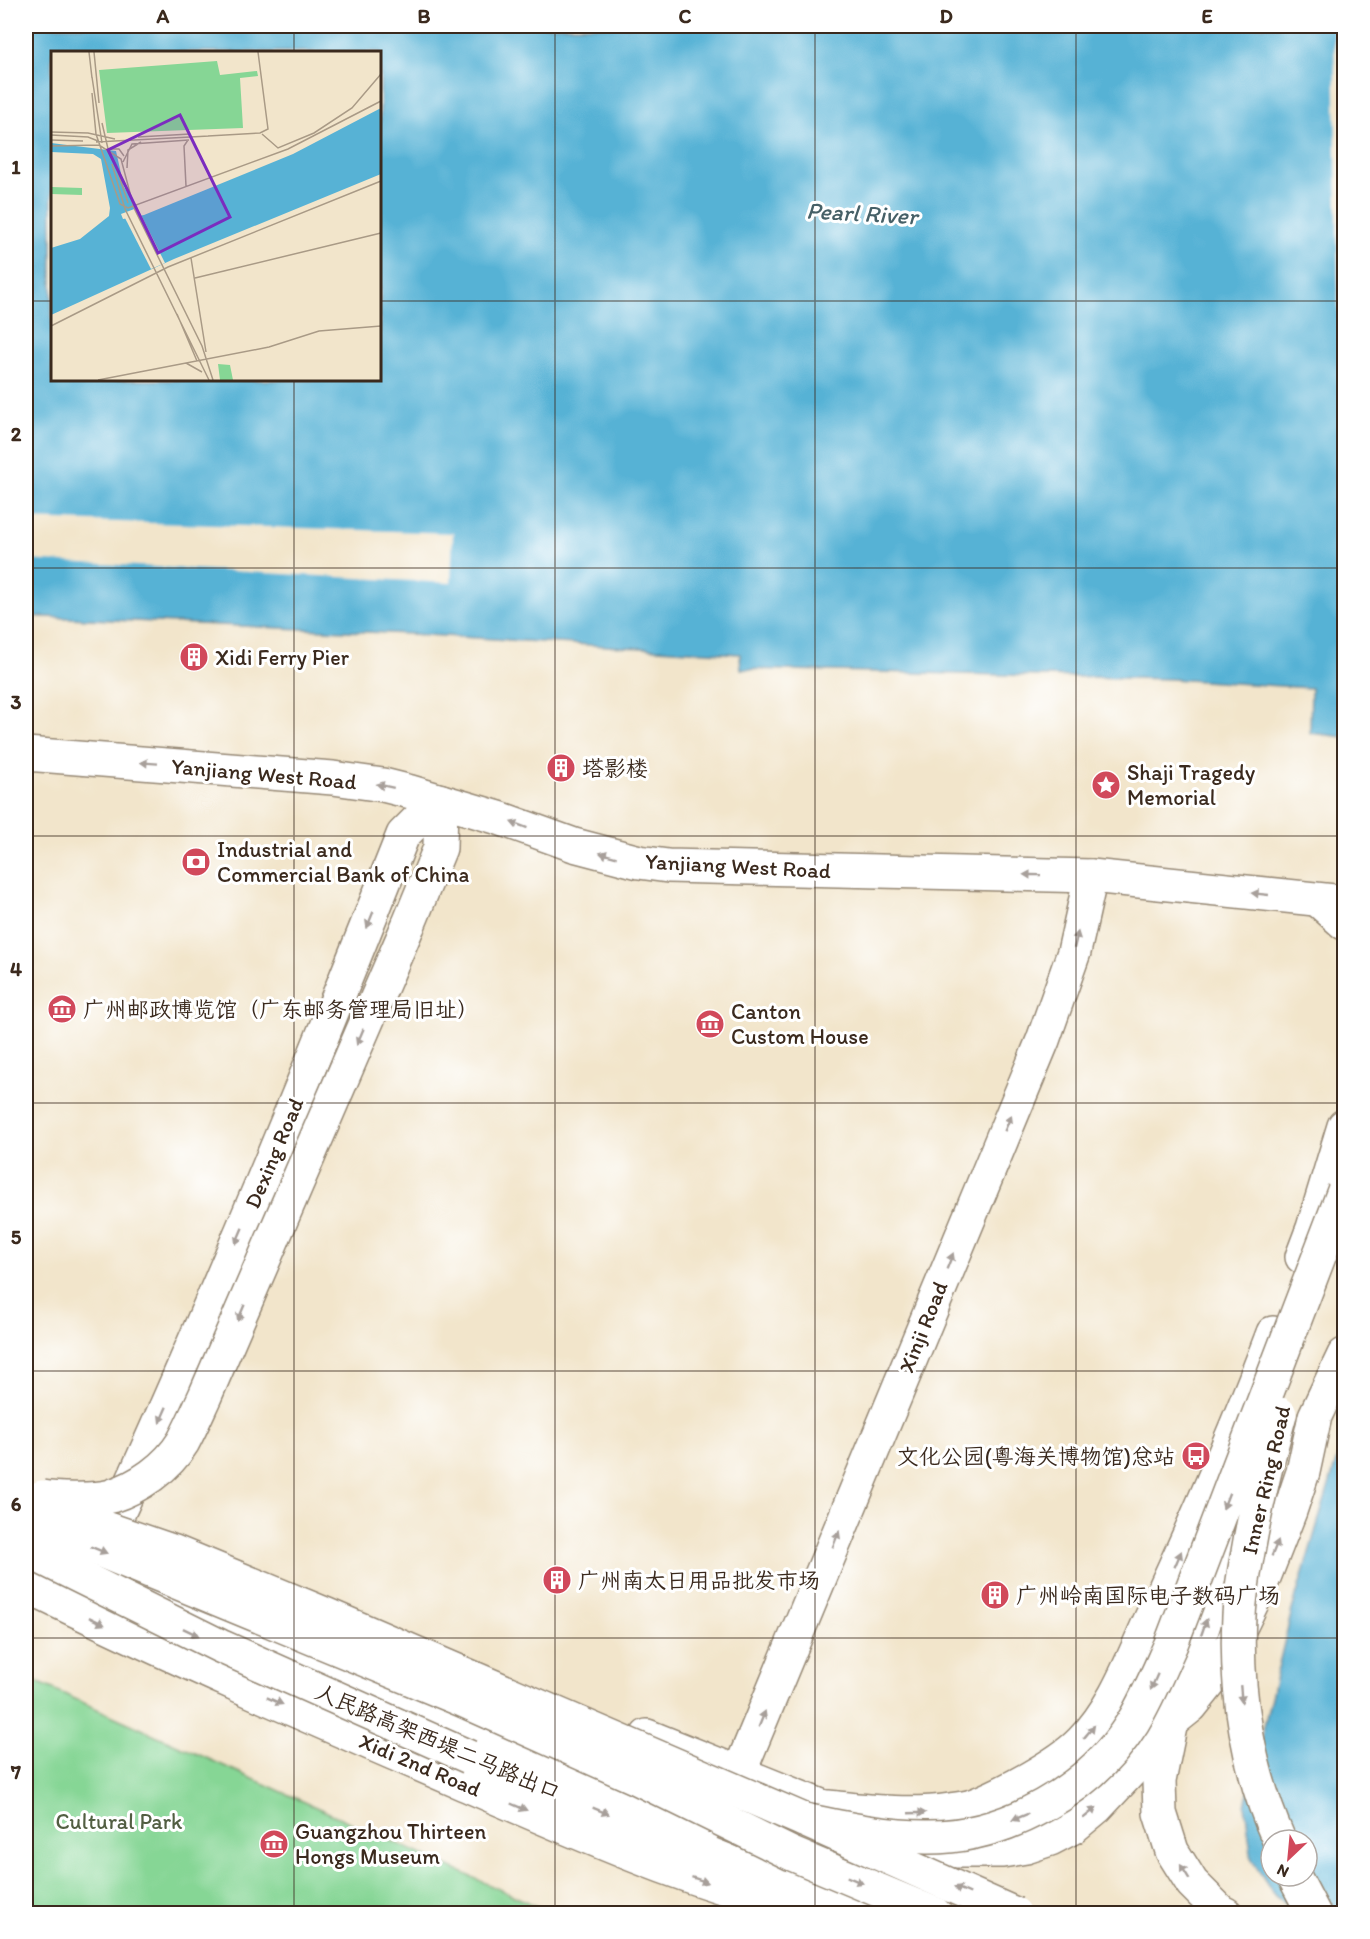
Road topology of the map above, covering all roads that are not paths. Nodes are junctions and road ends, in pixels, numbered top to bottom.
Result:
1 (26, 754) edge
2 (441, 801) junction
3 (1091, 876) junction
4 (1336, 905) edge
5 (1344, 923) edge
6 (1344, 1126) edge
7 (1344, 1193) edge
8 (1344, 1355) edge
9 (26, 1484) edge
10 (26, 1494) edge
11 (26, 1502) edge
12 (117, 1516) junction
13 (26, 1520) edge
14 (26, 1550) edge
15 (26, 1562) edge
16 (26, 1586) edge
17 (177, 1600) junction
18 (1171, 1722) junction
19 (739, 1773) junction
20 (811, 1813) junction
21 (1274, 1828) edge
22 (1300, 1888) edge
23 (826, 1914) edge
24 (859, 1914) edge
25 (867, 1914) edge
26 (935, 1914) edge
27 (1016, 1914) edge
28 (1226, 1914) edge
29 (1314, 1914) edge

2 -> 1 main road, Yanjiang West Road
3 -> 2 main road, Yanjiang West Road
2 -> 10 main road, bridge
2 -> 12 main road, Dexing Road
4 -> 3 main road, Yanjiang West Road
19 -> 3 main road, Xinji Road
4 - 5 main road
20 -> 6 main road
7 -> 20 main road, bridge
7 -> 21 main road, Inner Ring Road, bridge
18 -> 8 main road
9 - 12 main road
11 - 20 main road, bridge
12 - 17 main road
12 - 19 main road
13 -> 26 main road, bridge
14 -> 24 main road, 人民路高架西堤二马路出口, bridge
15 - 17 main road
16 -> 23 main road, Xidi 2nd Road
17 - 25 main road
20 -> 18 main road
28 -> 18 main road
19 - 20 main road
27 -> 20 main road, bridge
22 - 29 main road

